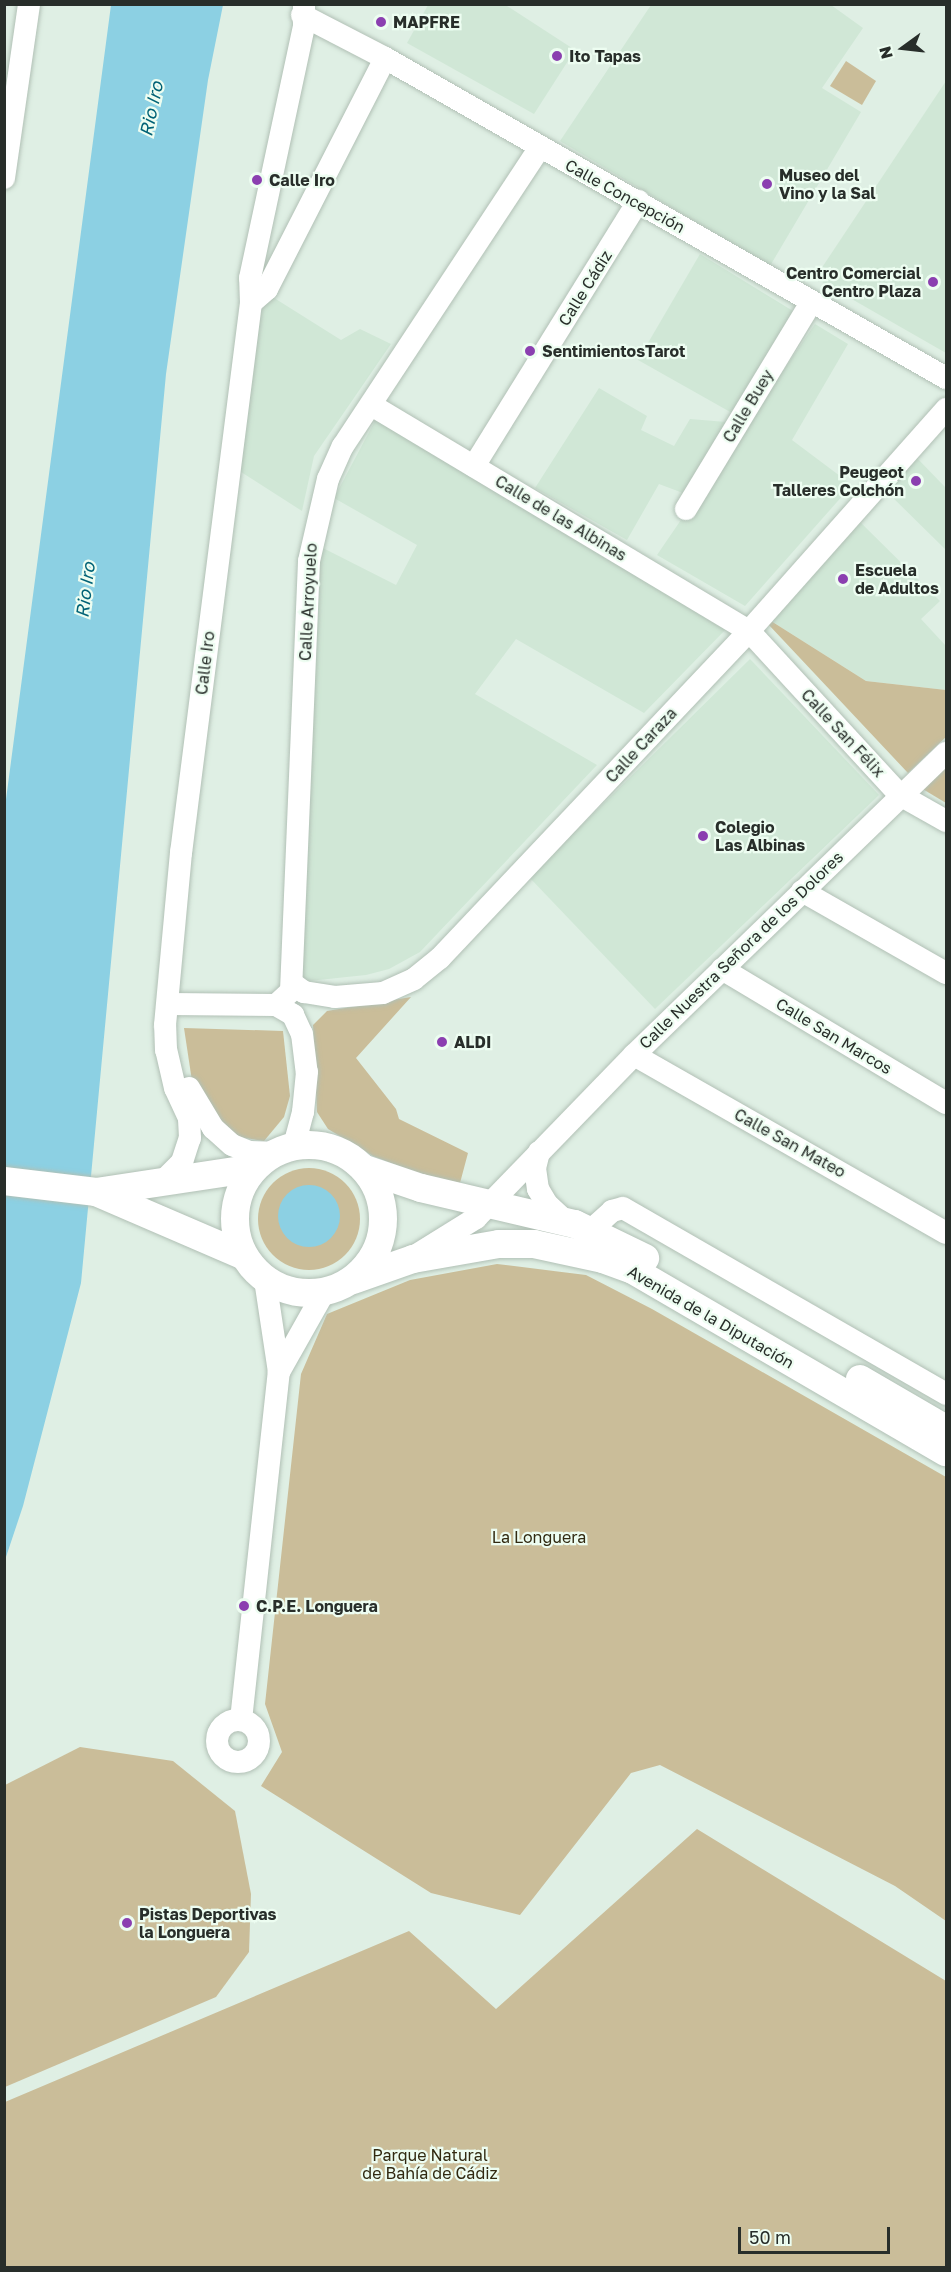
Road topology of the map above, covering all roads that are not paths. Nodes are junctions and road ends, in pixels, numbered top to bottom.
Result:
1 (29, 4) edge
2 (303, 10) edge
3 (14, 29) edge
4 (385, 58) junction
5 (539, 149) junction
6 (4, 178) edge
7 (638, 201) junction
8 (261, 228) junction
9 (292, 240) junction
10 (251, 303) junction
11 (811, 303) junction
12 (946, 378) edge
13 (373, 406) junction
14 (946, 410) edge
15 (474, 466) junction
16 (686, 509) dead end
17 (749, 631) junction
18 (946, 753) edge
19 (900, 795) junction
20 (946, 821) edge
21 (802, 891) junction
22 (722, 969) junction
23 (946, 973) edge
24 (292, 984) junction
25 (335, 997) junction
26 (169, 1004) junction
27 (276, 1005) junction
28 (302, 1034) junction
29 (634, 1055) junction
30 (946, 1103) edge
31 (538, 1152) junction
32 (274, 1156) junction
33 (365, 1169) junction
34 (4, 1181) edge
35 (161, 1183) junction
36 (96, 1192) junction
37 (490, 1203) junction
38 (578, 1226) junction
39 (946, 1233) edge
40 (244, 1256) junction
41 (404, 1262) junction
42 (265, 1279) junction
43 (353, 1280) junction
44 (324, 1293) junction
45 (279, 1372) junction
46 (946, 1395) edge
47 (946, 1429) edge
48 (946, 1452) edge
49 (241, 1720) dead end

1 - 3 street
2 - 4 street, Calle Concepción
2 - 8 street, Calle Iro
3 - 6 street
4 - 5 street, Calle Concepción
4 - 9 street
5 - 7 street, Calle Concepción
5 - 13 street, Calle Arroyuelo
7 - 11 street, Calle Concepción
7 - 15 street, Calle Cádiz
8 - 9 street
8 - 10 street, Calle Iro
9 - 10 street
10 - 26 street, Calle Iro
11 - 12 street, Calle Concepción
11 - 16 street, Calle Buey
13 - 15 street, Calle de las Albinas
13 - 24 street, Calle Arroyuelo
14 - 17 street, Calle Caraza
15 - 17 street, Calle de las Albinas
17 - 19 street, Calle San Félix
17 - 25 street, Calle Caraza
18 - 19 street, Calle Nuestra Señora de los Dolores
19 - 20 street, Calle San Félix
19 - 21 street, Calle Nuestra Señora de los Dolores
21 - 22 street, Calle Nuestra Señora de los Dolores
21 - 23 street
22 - 29 street, Calle Nuestra Señora de los Dolores
22 - 30 street, Calle San Marcos
24 - 25 street, Calle Caraza
24 - 27 street
25 - 28 street
26 - 27 street
26 - 32 street, Calle Iro
26 - 35 street, Calle Iro
27 - 28 street
28 - 32 street
29 - 31 street, Calle Nuestra Señora de los Dolores
29 - 39 street, Calle San Mateo
31 - 37 street, Calle Nuestra Señora de los Dolores
31 - 38 street
32 - 33 main road
32 - 35 main road
32 - 40 main road
33 - 37 main road, Avenida de la Diputación
33 - 43 main road
34 - 36 main road
35 - 36 main road
36 - 40 main road
37 - 38 main road, Avenida de la Diputación
37 - 41 street, Calle Nuestra Señora de los Dolores
38 - 46 street
38 - 47 main road, Avenida de la Diputación
40 - 42 main road
41 - 43 main road, Avenida de la Diputación
41 - 48 main road, Avenida de la Diputación
42 - 44 main road
42 - 45 street
43 - 44 main road
44 - 45 street
45 - 49 street

